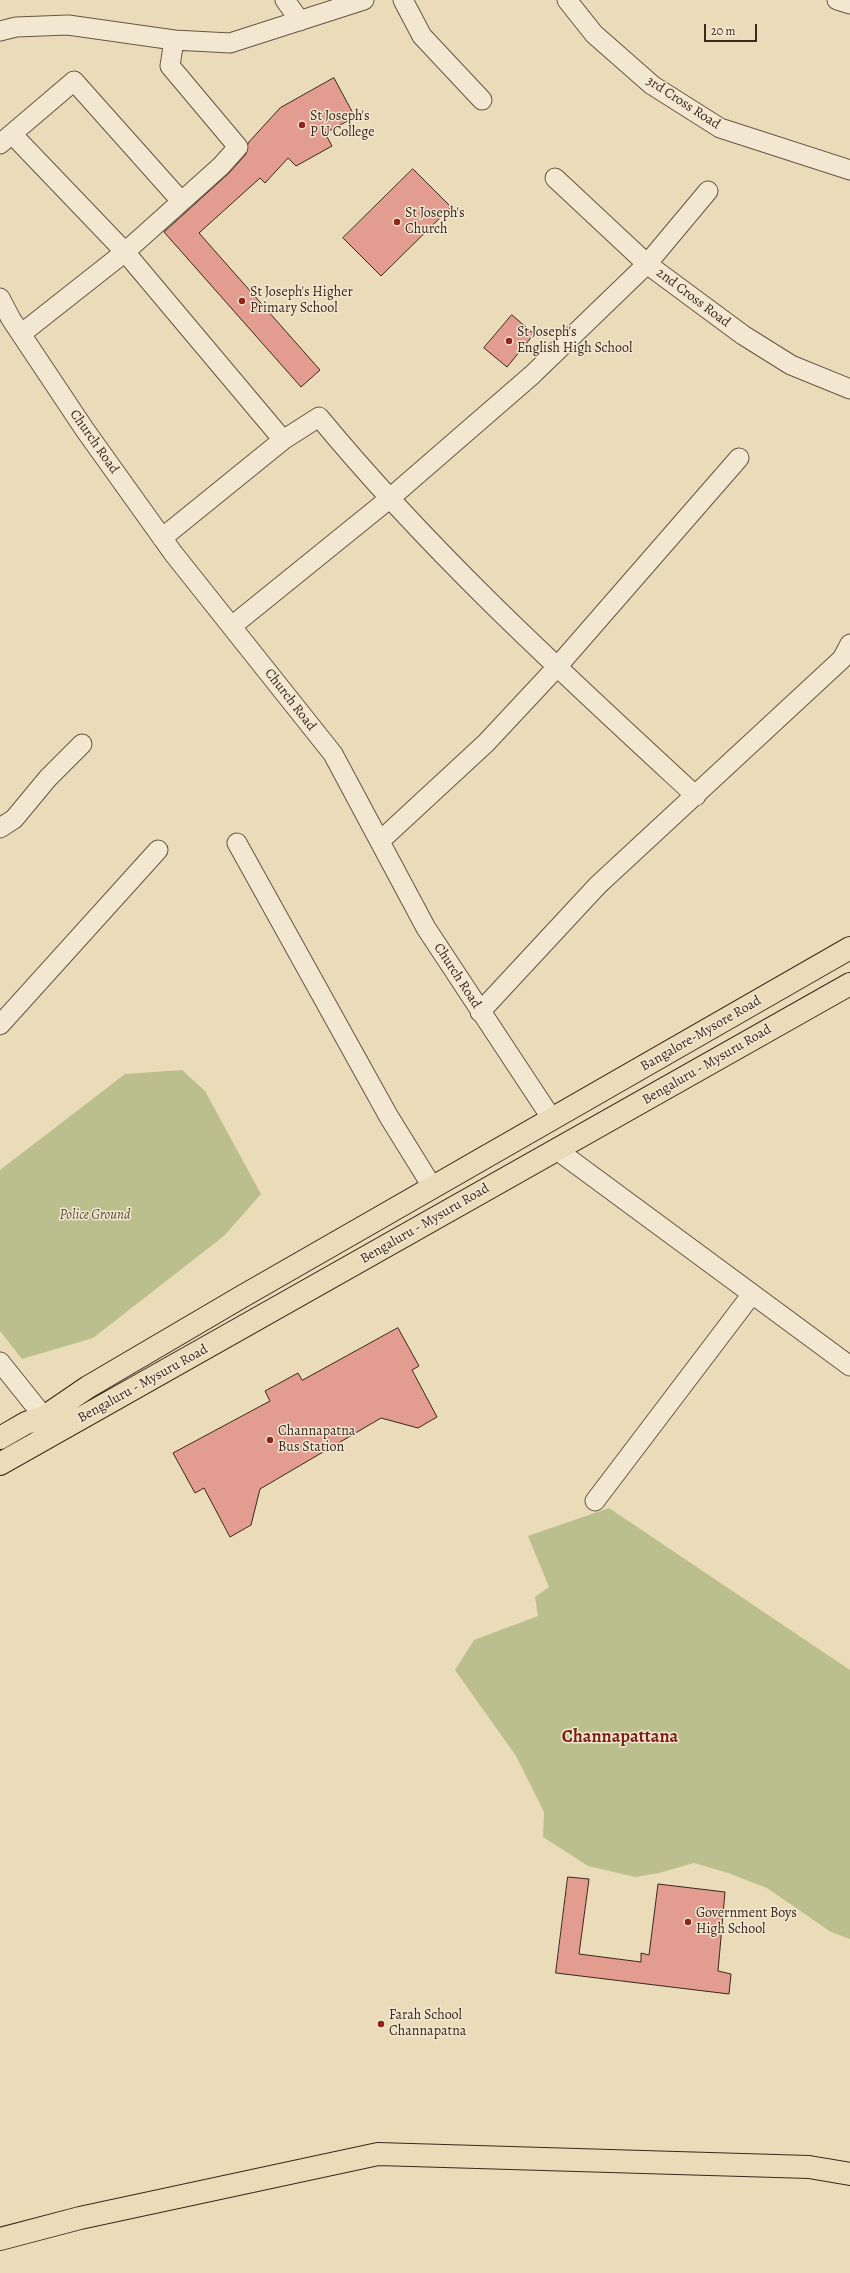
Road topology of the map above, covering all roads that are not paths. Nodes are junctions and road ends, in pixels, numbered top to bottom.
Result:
1 (285, 0) edge
2 (364, 0) edge
3 (403, 0) edge
4 (567, 0) edge
5 (837, 0) edge
6 (850, 4) edge
7 (300, 21) junction
8 (0, 31) edge
9 (174, 40) junction
10 (482, 100) dead end
11 (6, 139) edge
12 (850, 170) edge
13 (555, 178) dead end
14 (708, 191) dead end
15 (182, 201) junction
16 (125, 252) junction
17 (647, 264) junction
18 (0, 298) edge
19 (21, 334) junction
20 (850, 389) edge
21 (283, 440) junction
22 (739, 458) dead end
23 (389, 499) junction
24 (162, 538) junction
25 (232, 626) junction
26 (847, 655) edge
27 (557, 667) junction
28 (82, 744) dead end
29 (696, 796) junction
30 (0, 828) edge
31 (380, 841) junction
32 (237, 843) dead end
33 (158, 850) dead end
34 (850, 948) edge
35 (850, 984) edge
36 (480, 1012) junction
37 (0, 1025) edge
38 (552, 1119) junction
39 (557, 1150) junction
40 (433, 1188) junction
41 (369, 1225) junction
42 (383, 1248) junction
43 (752, 1294) junction
44 (0, 1362) edge
45 (850, 1366) edge
46 (88, 1387) junction
47 (100, 1408) junction
48 (44, 1417) junction
49 (0, 1438) edge
50 (0, 1464) edge
51 (595, 1501) dead end
52 (850, 2174) edge
53 (0, 2239) edge

1 - 7 street
2 - 7 street
3 - 10 street
4 - 12 street, 3rd Cross Road
5 - 6 street
7 - 9 street
8 - 9 street
9 - 15 street
11 - 15 street
11 - 16 street
13 - 17 street, 2nd Cross Road
14 - 17 street
15 - 16 street
16 - 19 street
16 - 21 street
17 - 20 street, 2nd Cross Road
17 - 23 street
18 - 19 street, Church Road
19 - 24 street, Church Road
21 - 23 street
21 - 24 street
22 - 27 street
23 - 25 street
23 - 27 street
24 - 25 street, Church Road
25 - 31 street, Church Road
26 - 29 street
27 - 29 street
27 - 31 street
28 - 30 street
29 - 36 street
31 - 36 street, Church Road
32 - 40 street
33 - 37 street
34 - 38 main road, Bangalore-Mysore Road
35 - 39 main road, Bengaluru - Mysuru Road
36 - 38 street, Church Road
38 - 40 main road, Bengaluru - Mysuru Road
39 - 42 main road, Bengaluru - Mysuru Road
39 - 43 street
40 - 41 main road, Bengaluru - Mysuru Road
41 - 42 main road
41 - 46 main road, Bengaluru - Mysuru Road
42 - 47 main road, Bengaluru - Mysuru Road
43 - 45 street
43 - 51 street
44 - 48 street
46 - 47 main road
46 - 48 main road, Bengaluru - Mysuru Road
47 - 50 main road, Bengaluru - Mysuru Road
48 - 49 main road, Bengaluru - Mysuru Road
52 - 53 main road

